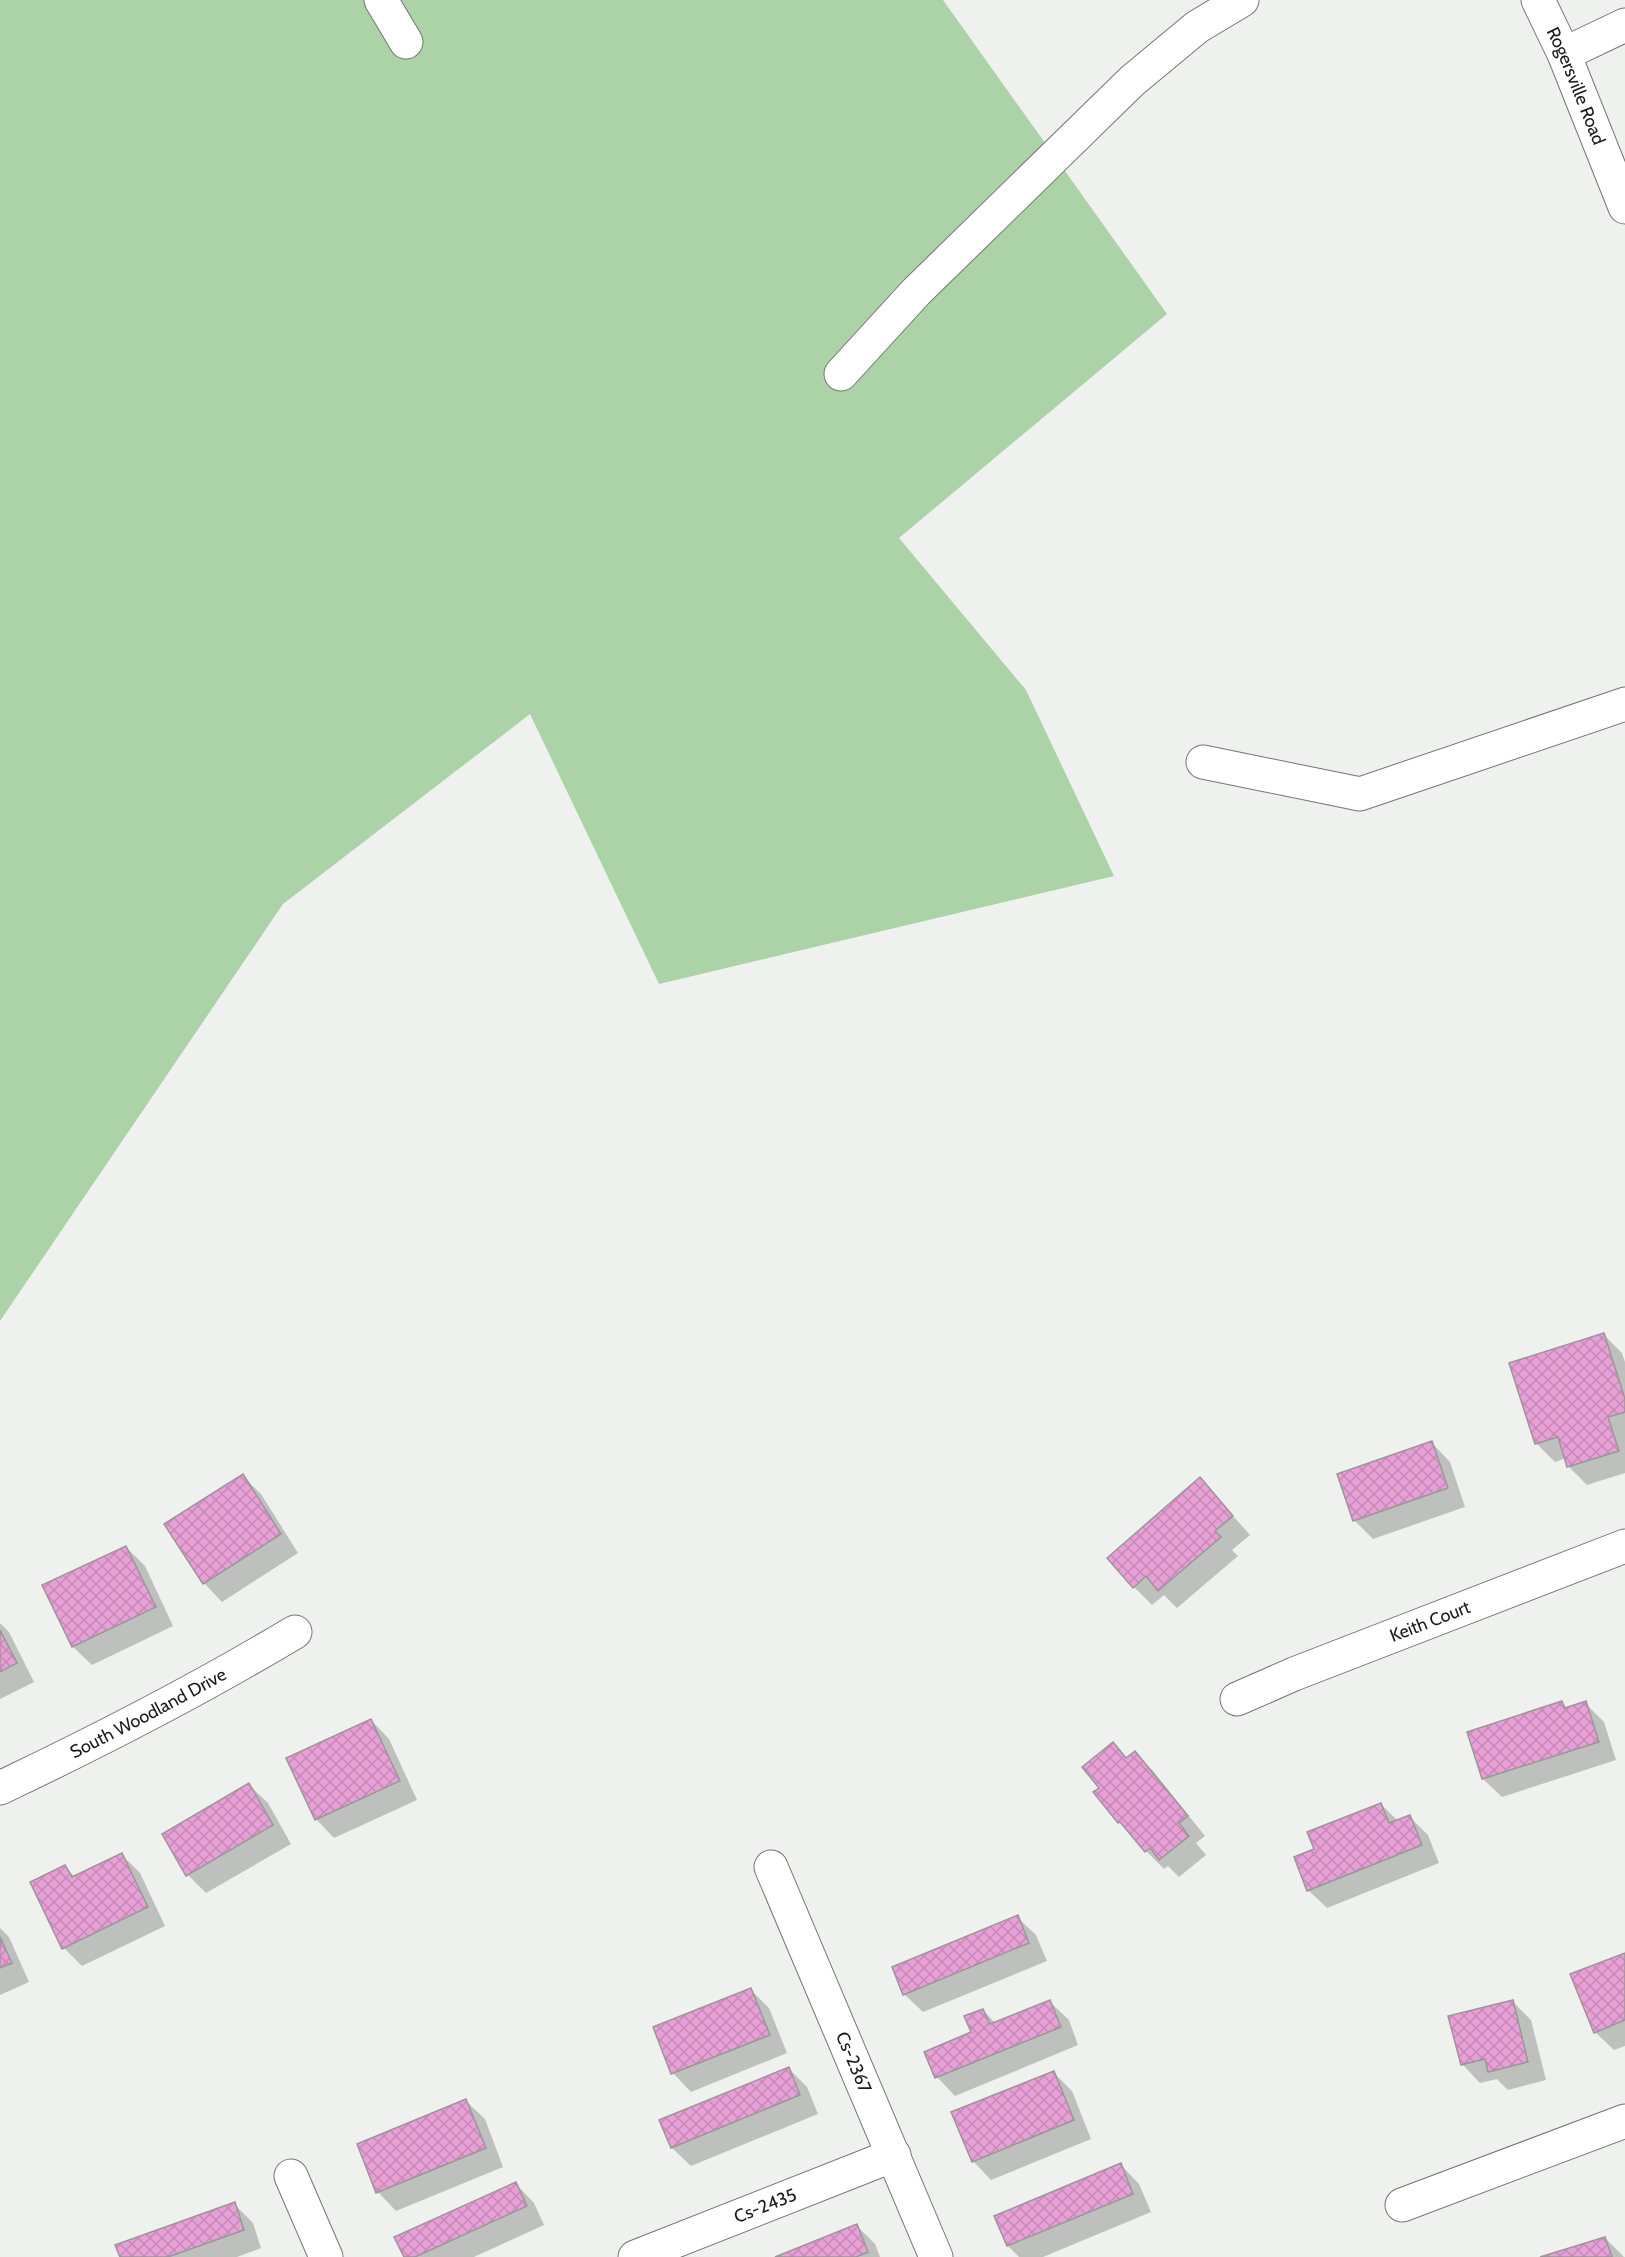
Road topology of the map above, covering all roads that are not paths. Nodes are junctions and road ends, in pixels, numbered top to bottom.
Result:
1 (381, 0) edge
2 (1242, 0) edge
3 (1538, 0) edge
4 (1625, 25) edge
5 (406, 42) dead end
6 (1564, 54) junction
7 (1625, 207) edge
8 (841, 374) dead end
9 (1625, 704) edge
10 (1203, 762) dead end
11 (1625, 1546) edge
12 (296, 1632) dead end
13 (1237, 1699) dead end
14 (0, 1788) edge
15 (771, 1867) dead end
16 (1625, 2121) edge
17 (894, 2156) junction
18 (291, 2176) dead end
19 (1402, 2205) dead end
20 (326, 2257) edge
21 (635, 2257) edge
22 (936, 2257) edge

1 - 5 street
2 - 8 street
3 - 6 street, Rogersville Road
4 - 6 street
6 - 7 street, Rogersville Road
9 - 10 street
11 - 13 street, Keith Court
12 - 14 street, South Woodland Drive
15 - 17 street, Cs-2367
16 - 19 street
17 - 21 street, Cs-2435
17 - 22 street, Cs-2367
18 - 20 street

